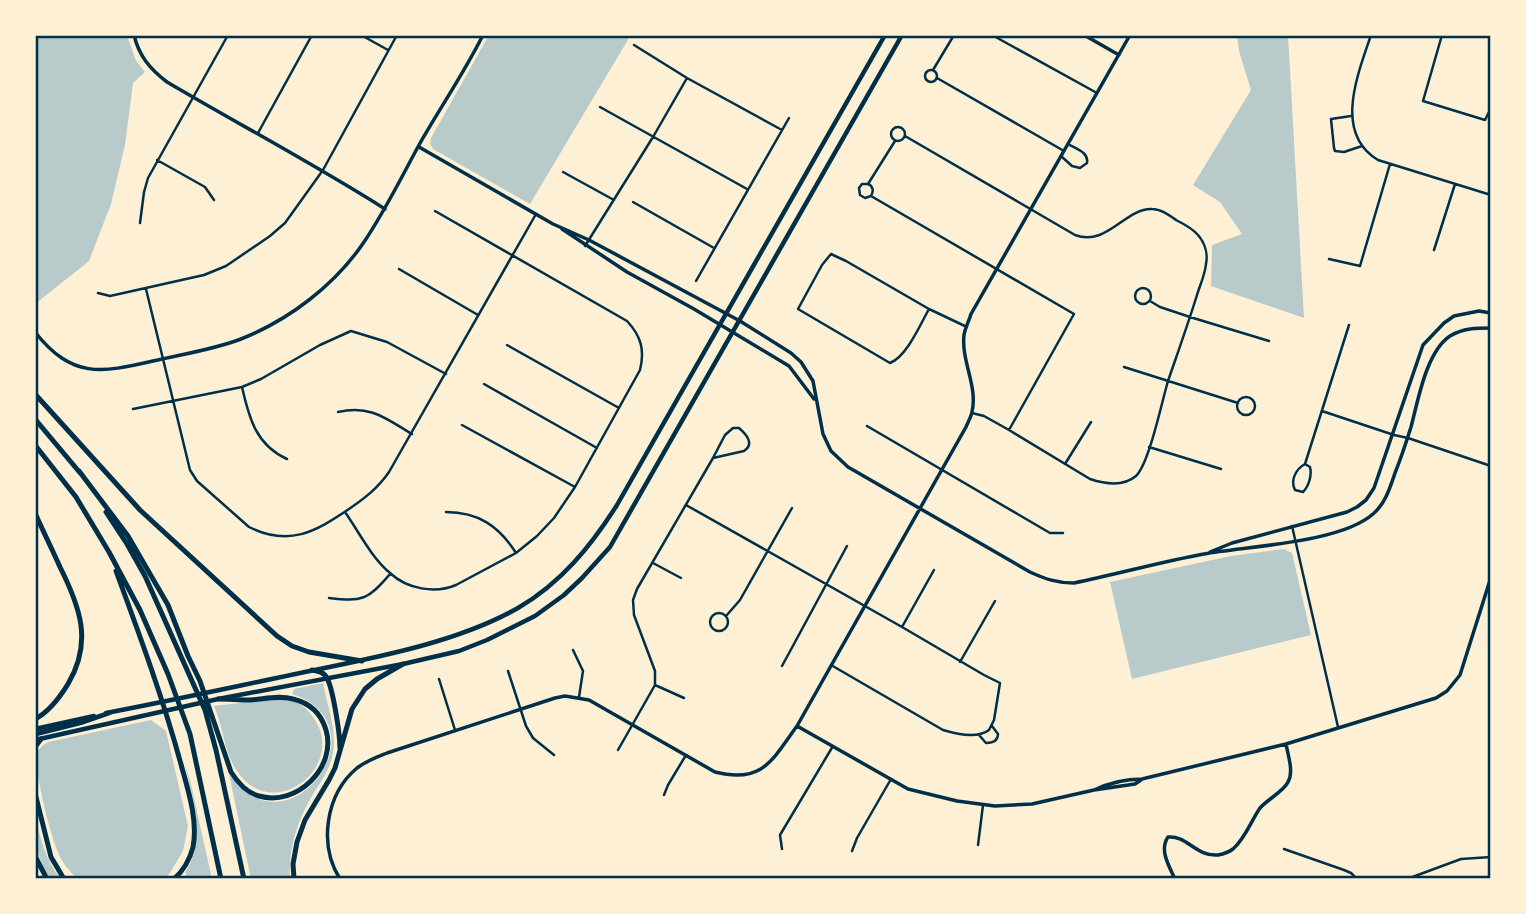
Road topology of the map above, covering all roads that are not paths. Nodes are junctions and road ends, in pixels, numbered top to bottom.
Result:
1 (134, 35) edge
2 (228, 35) edge
3 (312, 35) edge
4 (361, 35) edge
5 (397, 35) edge
6 (483, 35) edge
7 (885, 35) edge
8 (902, 35) edge
9 (954, 35) edge
10 (992, 35) edge
11 (1084, 35) edge
12 (1130, 35) edge
13 (1371, 35) edge
14 (1442, 35) edge
15 (634, 45) dead end
16 (388, 50) junction
17 (1119, 55) junction
18 (933, 69) junction
19 (687, 78) junction
20 (937, 78) junction
21 (1097, 93) junction
22 (193, 97) junction
23 (600, 107) dead end
24 (1491, 108) edge
25 (1352, 116) junction
26 (789, 118) dead end
27 (782, 130) junction
28 (257, 134) junction
29 (905, 136) junction
30 (653, 137) junction
31 (895, 141) junction
32 (1068, 144) junction
33 (419, 146) junction
34 (1362, 146) junction
35 (1064, 151) junction
36 (1061, 156) junction
37 (157, 160) junction
38 (1390, 164) junction
39 (323, 170) junction
40 (564, 172) dead end
41 (868, 184) junction
42 (1455, 184) junction
43 (747, 190) junction
44 (1491, 195) edge
45 (871, 196) junction
46 (214, 200) dead end
47 (614, 200) junction
48 (633, 202) dead end
49 (385, 209) junction
50 (1031, 210) junction
51 (435, 211) dead end
52 (536, 214) junction
53 (140, 223) dead end
54 (553, 224) junction
55 (589, 240) junction
56 (585, 246) junction
57 (714, 248) junction
58 (1434, 250) dead end
59 (513, 256) junction
60 (1329, 259) dead end
61 (996, 268) junction
62 (399, 269) dead end
63 (696, 281) dead end
64 (146, 289) junction
65 (98, 293) dead end
66 (1150, 301) junction
67 (929, 309) junction
68 (1491, 313) edge
69 (726, 314) junction
70 (478, 316) junction
71 (1190, 317) junction
72 (740, 321) junction
73 (721, 324) junction
74 (1349, 325) dead end
75 (967, 327) junction
76 (1491, 328) edge
77 (35, 332) edge
78 (733, 332) junction
79 (1269, 341) dead end
80 (507, 345) dead end
81 (163, 358) junction
82 (1124, 367) dead end
83 (446, 374) junction
84 (1168, 381) junction
85 (484, 384) dead end
86 (242, 387) junction
87 (35, 394) edge
88 (173, 400) junction
89 (816, 401) junction
90 (1238, 403) junction
91 (619, 408) junction
92 (133, 409) dead end
93 (1322, 411) junction
94 (338, 412) dead end
95 (972, 413) junction
96 (35, 419) edge
97 (1091, 422) dead end
98 (462, 425) dead end
99 (867, 426) dead end
100 (1009, 430) junction
101 (412, 434) junction
102 (1394, 435) junction
103 (1408, 438) junction
104 (35, 444) edge
105 (1149, 447) junction
106 (597, 448) junction
107 (713, 458) junction
108 (287, 459) dead end
109 (1065, 464) junction
110 (1305, 464) junction
111 (1491, 466) edge
112 (1221, 469) dead end
113 (79, 471) junction
114 (942, 471) junction
115 (575, 487) junction
116 (686, 505) junction
117 (792, 508) dead end
118 (920, 509) junction
119 (345, 512) junction
120 (446, 512) dead end
121 (35, 513) edge
122 (1292, 526) junction
123 (1063, 533) dead end
124 (1296, 541) junction
125 (847, 546) dead end
126 (767, 551) junction
127 (109, 552) junction
128 (516, 553) junction
129 (1205, 554) junction
130 (653, 563) junction
131 (933, 570) dead end
132 (390, 574) junction
133 (1491, 576) edge
134 (681, 578) dead end
135 (826, 584) junction
136 (328, 598) dead end
137 (995, 601) dead end
138 (864, 607) junction
139 (726, 616) junction
140 (902, 627) junction
141 (573, 650) dead end
142 (362, 661) junction
143 (960, 662) junction
144 (403, 664) junction
145 (831, 665) junction
146 (782, 666) dead end
147 (312, 670) junction
148 (508, 671) dead end
149 (328, 678) junction
150 (439, 679) dead end
151 (655, 685) junction
152 (579, 697) junction
153 (684, 698) dead end
154 (218, 699) junction
155 (520, 710) junction
156 (109, 713) joint
157 (35, 719) edge
158 (633, 725) junction
159 (992, 725) junction
160 (797, 726) junction
161 (1338, 729) junction
162 (455, 730) junction
163 (35, 731) edge
164 (979, 735) junction
165 (38, 740) edge
166 (1286, 744) junction
167 (833, 746) junction
168 (35, 747) edge
169 (618, 750) dead end
170 (554, 755) dead end
171 (686, 755) junction
172 (338, 758) junction
173 (891, 779) junction
174 (35, 793) edge
175 (664, 795) dead end
176 (983, 805) junction
177 (978, 845) dead end
178 (782, 849) dead end
179 (1284, 849) dead end
180 (852, 851) dead end
181 (35, 856) edge
182 (1491, 856) edge
183 (47, 879) edge
184 (64, 879) edge
185 (174, 879) edge
186 (221, 879) edge
187 (244, 879) edge
188 (294, 879) edge
189 (340, 879) edge
190 (1175, 879) edge
191 (1357, 879) edge
192 (1407, 879) edge

1 - 22 street
2 - 22 street
3 - 28 street
4 - 16 street
5 - 16 street
6 - 33 street
7 - 69 main road
8 - 72 main road
9 - 18 street
10 - 21 street
11 - 17 street
12 - 17 street
13 - 25 street
14 - 24 street
15 - 19 street
16 - 39 street
17 - 21 street
18 - 20 street
18 - 20 street
19 - 27 street
19 - 30 street
20 - 35 street
21 - 32 street
22 - 28 street
22 - 37 street
23 - 30 street
25 - 34 street
25 - 34 street
26 - 27 street
27 - 43 street
28 - 39 street
29 - 31 street
29 - 31 street
29 - 50 street
30 - 43 street
30 - 47 street
31 - 41 street
32 - 35 street
32 - 36 street
33 - 49 street
33 - 52 street
34 - 38 street
35 - 36 street
36 - 50 street
37 - 46 street
37 - 53 street
38 - 42 street
38 - 60 street
39 - 49 street
39 - 64 street
40 - 47 street
41 - 45 street
41 - 45 street
42 - 44 street
42 - 58 street
43 - 57 street
45 - 61 street
47 - 55 street
48 - 57 street
49 - 81 street
50 - 61 street
50 - 71 street
51 - 59 street
52 - 54 street
52 - 59 street
54 - 55 street
54 - 56 street
55 - 56 street
55 - 69 street
56 - 73 street
57 - 63 street
59 - 70 street
59 - 91 street
61 - 75 street
61 - 100 street
62 - 70 street
64 - 65 street
64 - 81 street
66 - 66 street
66 - 71 street
67 - 67 street
67 - 75 street
68 - 102 street
69 - 72 street
69 - 73 main road
70 - 83 street
71 - 79 street
71 - 84 street
72 - 78 main road
72 - 89 street
73 - 78 street
73 - 142 main road
74 - 93 street
75 - 95 street
76 - 103 street
77 - 81 street
78 - 89 street
78 - 144 main road
80 - 91 street
81 - 88 street
82 - 84 street
83 - 86 street
83 - 101 street
84 - 90 street
84 - 105 street
85 - 106 street
86 - 88 street
86 - 108 street
87 - 142 highway
88 - 92 street
88 - 119 street
89 - 118 street
90 - 90 street
91 - 106 street
93 - 102 street
93 - 110 street
94 - 101 street
95 - 100 street
95 - 114 street
96 - 113 highway
97 - 109 street
98 - 115 street
99 - 114 street
100 - 109 street
101 - 119 street
102 - 103 street
102 - 122 street
103 - 111 street
103 - 124 street
104 - 127 highway
105 - 109 street
105 - 112 street
106 - 115 street
107 - 107 street
107 - 116 street
110 - 110 street
113 - 154 highway
113 - 187 highway
114 - 118 street
114 - 123 street
115 - 128 street
116 - 126 street
116 - 130 street
117 - 126 street
118 - 129 street
118 - 138 street
119 - 132 street
120 - 128 street
121 - 157 highway
122 - 124 street
122 - 129 street
124 - 129 street
124 - 161 street
125 - 135 street
126 - 135 street
126 - 139 street
127 - 185 highway
127 - 186 highway
128 - 132 street
130 - 134 street
130 - 151 street
131 - 140 street
132 - 136 street
133 - 161 street
135 - 138 street
135 - 146 street
137 - 143 street
138 - 140 street
138 - 145 street
139 - 139 street
140 - 143 street
141 - 152 street
142 - 147 main road
143 - 159 street
144 - 149 main road
144 - 172 highway
145 - 160 street
145 - 164 street
147 - 149 highway
147 - 156 main road
148 - 155 street
149 - 154 main road
149 - 172 highway
150 - 162 street
151 - 153 street
151 - 158 street
152 - 155 street
152 - 158 street
154 - 165 main road
155 - 162 street
155 - 170 street
156 - 163 highway
158 - 169 street
158 - 171 street
159 - 164 street
159 - 164 street
160 - 167 street
160 - 171 street
161 - 166 street
162 - 189 street
165 - 168 highway
166 - 176 street
166 - 190 street
167 - 173 street
167 - 178 street
171 - 175 street
172 - 188 highway
173 - 176 street
173 - 180 street
174 - 184 highway
176 - 177 street
179 - 191 street
181 - 183 highway
182 - 192 street

